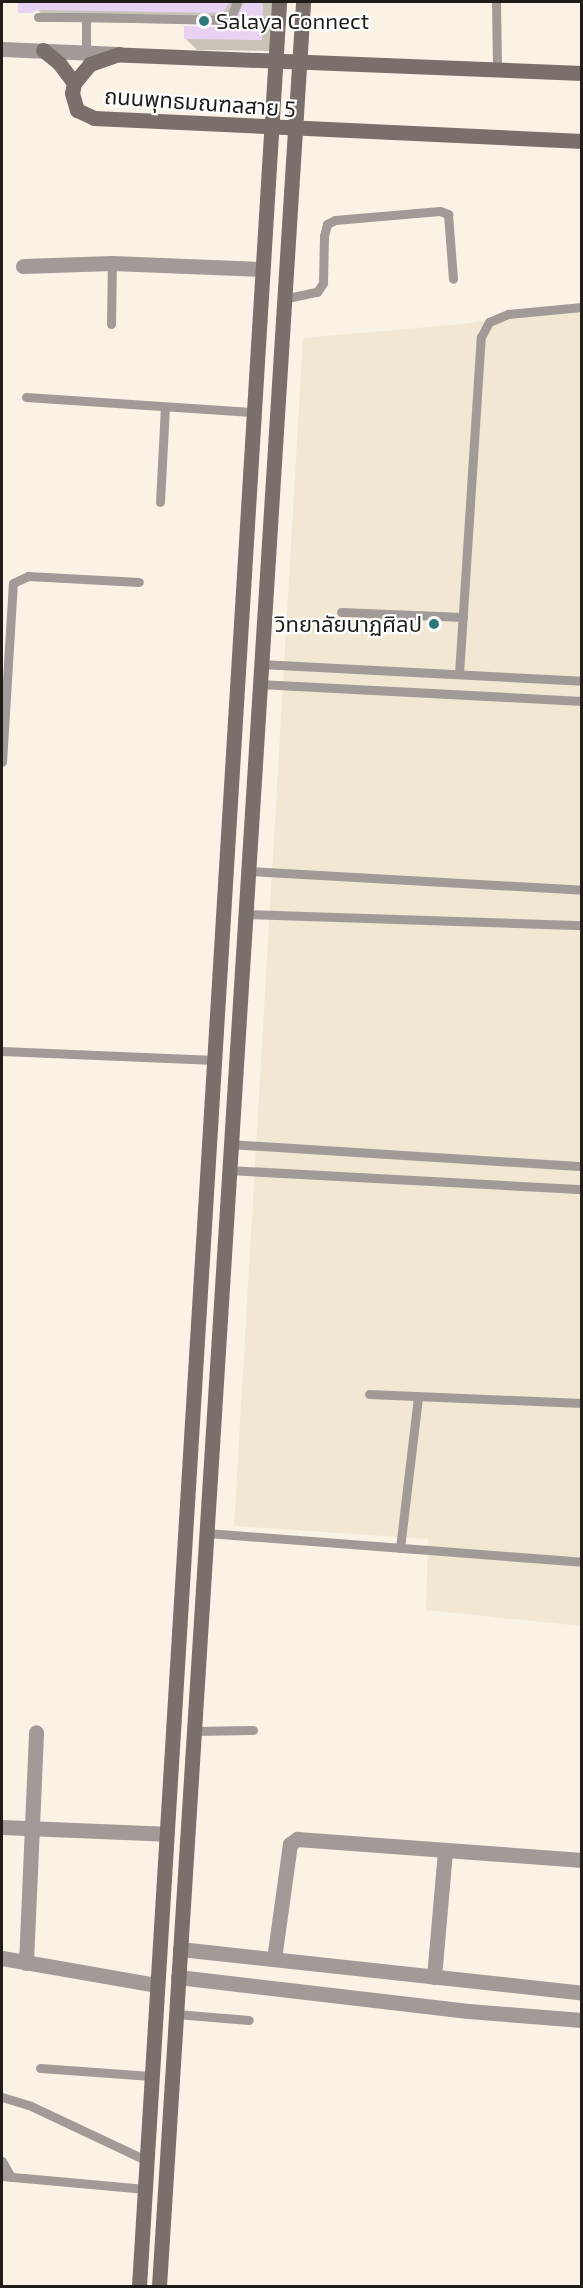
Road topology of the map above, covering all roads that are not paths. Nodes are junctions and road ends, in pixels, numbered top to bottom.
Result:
1 (237, 2) edge
2 (279, 2) edge
3 (303, 2) edge
4 (496, 2) edge
5 (38, 17) dead end
6 (86, 17) junction
7 (2, 49) edge
8 (43, 50) junction
9 (86, 51) junction
10 (119, 54) junction
11 (300, 62) junction
12 (276, 63) junction
13 (497, 69) junction
14 (582, 73) edge
15 (74, 82) junction
16 (271, 129) junction
17 (295, 130) junction
18 (582, 141) edge
19 (112, 263) junction
20 (24, 266) dead end
21 (262, 269) junction
22 (453, 279) dead end
23 (284, 299) junction
24 (582, 307) edge
25 (111, 324) dead end
26 (26, 397) dead end
27 (165, 407) junction
28 (252, 412) junction
29 (160, 502) dead end
30 (139, 582) dead end
31 (341, 612) dead end
32 (463, 617) junction
33 (240, 656) junction
34 (260, 660) junction
35 (459, 674) junction
36 (582, 681) edge
37 (259, 684) junction
38 (582, 701) edge
39 (2, 762) edge
40 (247, 871) junction
41 (582, 891) edge
42 (244, 914) junction
43 (582, 925) edge
44 (2, 1051) edge
45 (215, 1060) junction
46 (210, 1143) junction
47 (230, 1144) junction
48 (582, 1166) edge
49 (208, 1170) junction
50 (228, 1170) junction
51 (582, 1189) edge
52 (369, 1394) dead end
53 (418, 1396) junction
54 (582, 1403) edge
55 (207, 1533) junction
56 (400, 1548) junction
57 (582, 1562) edge
58 (193, 1731) junction
59 (253, 1731) dead end
60 (36, 1732) dead end
61 (2, 1827) edge
62 (31, 1828) junction
63 (166, 1834) junction
64 (445, 1850) junction
65 (582, 1860) edge
66 (180, 1949) junction
67 (2, 1958) edge
68 (274, 1959) junction
69 (26, 1963) junction
70 (178, 1977) junction
71 (434, 1977) junction
72 (156, 1985) junction
73 (582, 1994) edge
74 (176, 2014) junction
75 (249, 2020) dead end
76 (582, 2020) edge
77 (40, 2068) dead end
78 (151, 2076) junction
79 (2, 2097) edge
80 (146, 2160) junction
81 (2, 2161) edge
82 (6, 2176) edge
83 (145, 2189) junction
84 (140, 2286) edge
85 (159, 2286) edge

1 - 6 lane
2 - 12 main road
3 - 11 main road
4 - 13 lane
5 - 6 lane
6 - 9 lane
7 - 8 street
8 - 9 street
8 - 15 main road
9 - 10 street
10 - 12 main road, ถนนพุทธมณฑลสาย 5
10 - 15 main road, ถนนพุทธมณฑลสาย 5
11 - 12 main road, ถนนพุทธมณฑลสาย 5
11 - 13 main road, ถนนพุทธมณฑลสาย 5
11 - 17 main road
12 - 16 main road
13 - 14 main road, ถนนพุทธมณฑลสาย 5
15 - 16 main road, ถนนพุทธมณฑลสาย 5
16 - 17 main road, ถนนพุทธมณฑลสาย 5
16 - 21 main road
17 - 18 main road, ถนนพุทธมณฑลสาย 5
17 - 23 main road
19 - 20 street
19 - 21 street
19 - 25 lane
21 - 28 main road
22 - 23 lane
23 - 34 main road
24 - 32 lane
26 - 27 lane
27 - 28 lane
27 - 29 lane
28 - 33 main road
30 - 39 lane
31 - 32 lane
32 - 35 lane
33 - 34 main road
33 - 45 main road
34 - 35 lane
34 - 37 main road
35 - 36 lane
37 - 38 lane
37 - 40 main road
40 - 41 lane
40 - 42 main road
42 - 43 lane
42 - 47 main road
44 - 45 lane
45 - 46 main road
46 - 47 main road
46 - 49 main road
47 - 48 lane
47 - 50 main road
49 - 50 main road
49 - 63 main road
50 - 51 lane
50 - 55 main road
52 - 53 lane
53 - 54 lane
53 - 56 lane
55 - 56 lane
55 - 58 main road
56 - 57 lane
58 - 59 lane
58 - 66 main road
60 - 62 street
61 - 62 street
62 - 63 street
62 - 69 street
63 - 72 main road
64 - 65 street
64 - 68 street
64 - 71 street
66 - 68 street
66 - 70 main road
67 - 69 street
68 - 71 street
69 - 72 street
70 - 74 main road
70 - 76 street
71 - 73 street
72 - 78 main road
74 - 75 lane
74 - 85 main road
77 - 78 lane
78 - 80 main road
79 - 80 lane
80 - 83 main road
81 - 82 lane
82 - 83 lane
83 - 84 main road

